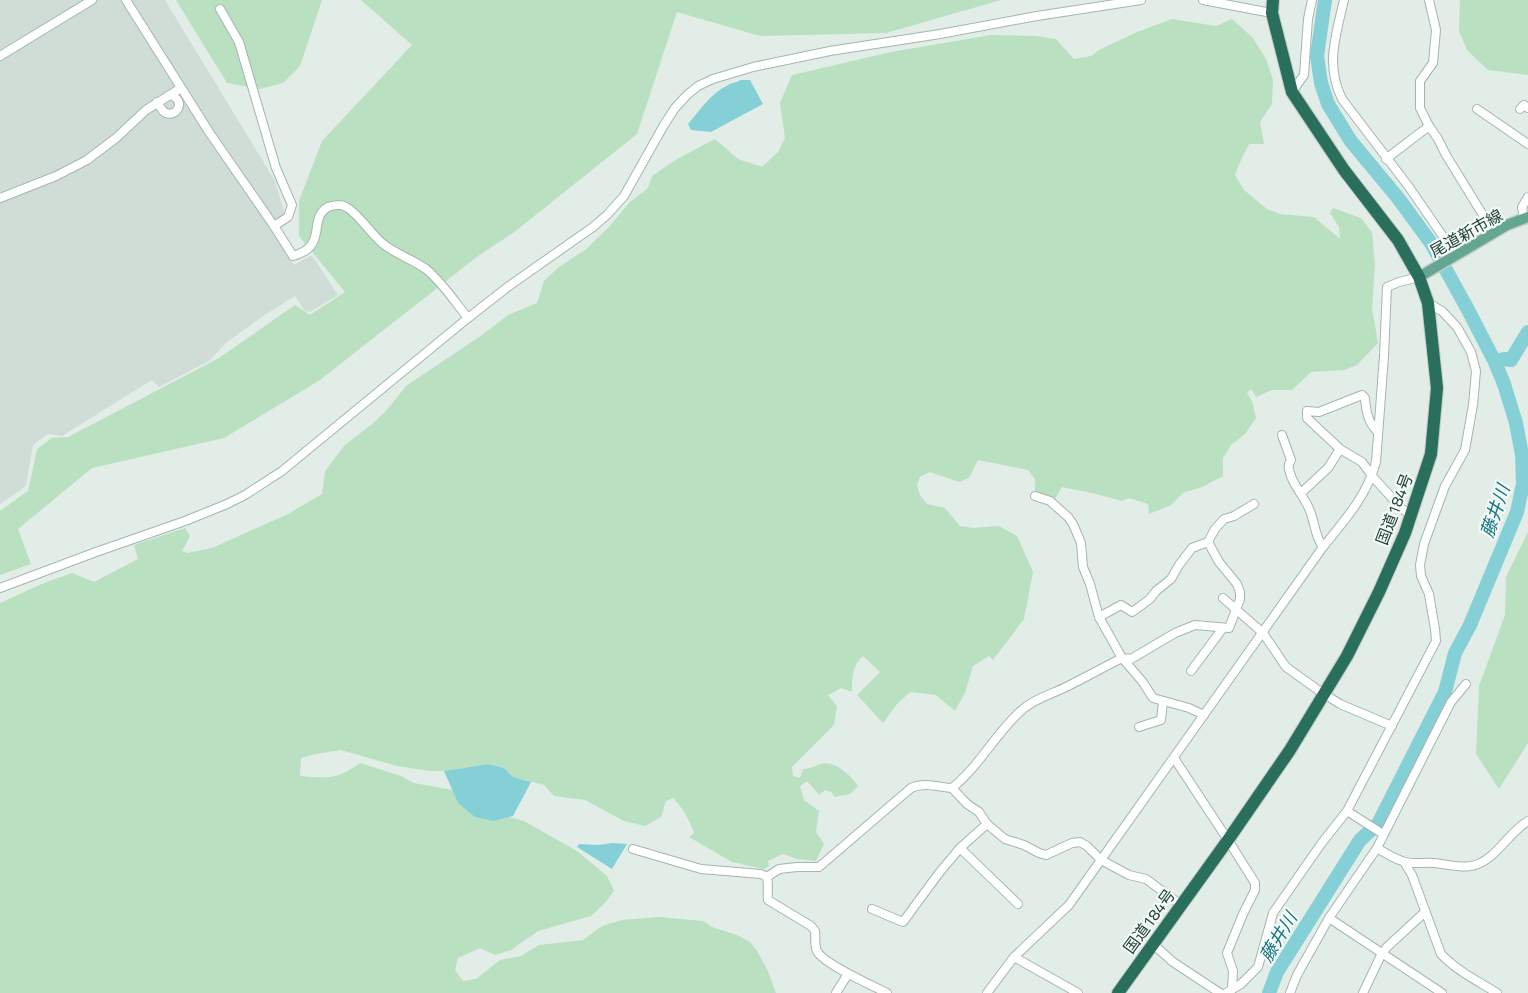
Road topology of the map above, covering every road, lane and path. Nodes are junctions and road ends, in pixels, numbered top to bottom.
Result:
1 (92, 0) edge
2 (126, 0) edge
3 (1141, 0) edge
4 (1203, 0) edge
5 (1274, 0) edge
6 (1312, 0) edge
7 (1344, 0) edge
8 (1430, 0) edge
9 (220, 9) dead end
10 (1272, 13) junction
11 (0, 56) edge
12 (181, 88) junction
13 (1292, 92) junction
14 (170, 94) junction
15 (157, 102) junction
16 (1477, 109) dead end
17 (1429, 126) junction
18 (1528, 144) edge
19 (1386, 159) junction
20 (1528, 196) edge
21 (0, 198) edge
22 (1526, 218) edge
23 (274, 226) junction
24 (1494, 233) junction
25 (1455, 254) junction
26 (1424, 274) junction
27 (1428, 303) junction
28 (468, 318) junction
29 (1378, 432) junction
30 (1282, 435) dead end
31 (1340, 448) junction
32 (1372, 476) junction
33 (1301, 493) junction
34 (1035, 496) dead end
35 (1254, 504) dead end
36 (1412, 515) junction
37 (1208, 542) junction
38 (1323, 548) junction
39 (0, 588) edge
40 (1223, 598) dead end
41 (1236, 610) junction
42 (1099, 617) junction
43 (1223, 628) junction
44 (1263, 633) junction
45 (1122, 658) junction
46 (1191, 671) dead end
47 (1466, 684) dead end
48 (1325, 694) junction
49 (1163, 701) junction
50 (1204, 715) junction
51 (1392, 726) junction
52 (1139, 727) dead end
53 (1174, 758) junction
54 (952, 788) junction
55 (1347, 811) junction
56 (1528, 821) edge
57 (987, 824) junction
58 (1382, 833) junction
59 (1228, 840) junction
60 (960, 848) junction
61 (1377, 848) junction
62 (633, 849) dead end
63 (1101, 860) junction
64 (1404, 862) junction
65 (767, 877) junction
66 (1018, 904) dead end
67 (1181, 905) junction
68 (872, 909) dead end
69 (1425, 912) junction
70 (1329, 918) junction
71 (1153, 944) junction
72 (1382, 953) junction
73 (1014, 957) junction
74 (848, 974) junction
75 (1229, 991) edge
76 (836, 993) edge
77 (887, 993) edge
78 (987, 993) edge
79 (1078, 993) edge
80 (1118, 993) edge
81 (1220, 993) edge
82 (1290, 993) edge
83 (1363, 993) edge
84 (1442, 993) edge
85 (1497, 993) edge

1 - 11 street
2 - 12 street
3 - 28 street
4 - 10 street
5 - 10 highway, 国道184号
6 - 13 street
7 - 19 street
8 - 17 street
9 - 23 street
10 - 13 highway, 国道184号
12 - 14 street
12 - 23 street
13 - 26 highway, 国道184号
14 - 15 street
14 - 15 street
15 - 21 street
16 - 18 street
17 - 19 street
17 - 24 street
19 - 25 street
20 - 22 street
22 - 24 main road, 尾道新市線
23 - 28 street
24 - 25 main road, 尾道新市線
25 - 26 main road, 尾道新市線
26 - 27 highway, 国道184号
26 - 29 street
27 - 36 highway, 国道184号
27 - 51 street
28 - 39 street
29 - 31 street
29 - 32 street
30 - 33 street
31 - 32 street
31 - 33 street
32 - 36 street
32 - 38 street
33 - 38 street
34 - 42 street
35 - 37 street
36 - 48 highway, 国道184号
37 - 41 street
37 - 42 street
38 - 44 street
40 - 41 street
41 - 43 street
41 - 44 street
42 - 45 street
43 - 45 street
43 - 46 street
44 - 48 street
44 - 50 street
45 - 49 street
45 - 54 street
47 - 58 street
48 - 51 street
48 - 59 highway, 国道184号
49 - 50 street
49 - 52 street
50 - 53 street
51 - 55 street
53 - 59 street
53 - 63 street
54 - 57 street
54 - 65 street
55 - 58 street
55 - 75 street
56 - 64 street
57 - 60 street
57 - 63 street
58 - 61 street
59 - 67 highway, 国道184号
59 - 75 street
60 - 66 street
60 - 68 street
61 - 64 street
61 - 70 street
62 - 65 street
63 - 67 street
63 - 73 street
64 - 69 street
65 - 74 street
67 - 71 highway, 国道184号
69 - 72 street
69 - 85 street
70 - 72 street
70 - 82 street
71 - 80 highway, 国道184号
71 - 81 street
72 - 83 street
72 - 84 street
73 - 78 street
73 - 79 street
74 - 76 street
74 - 77 street

